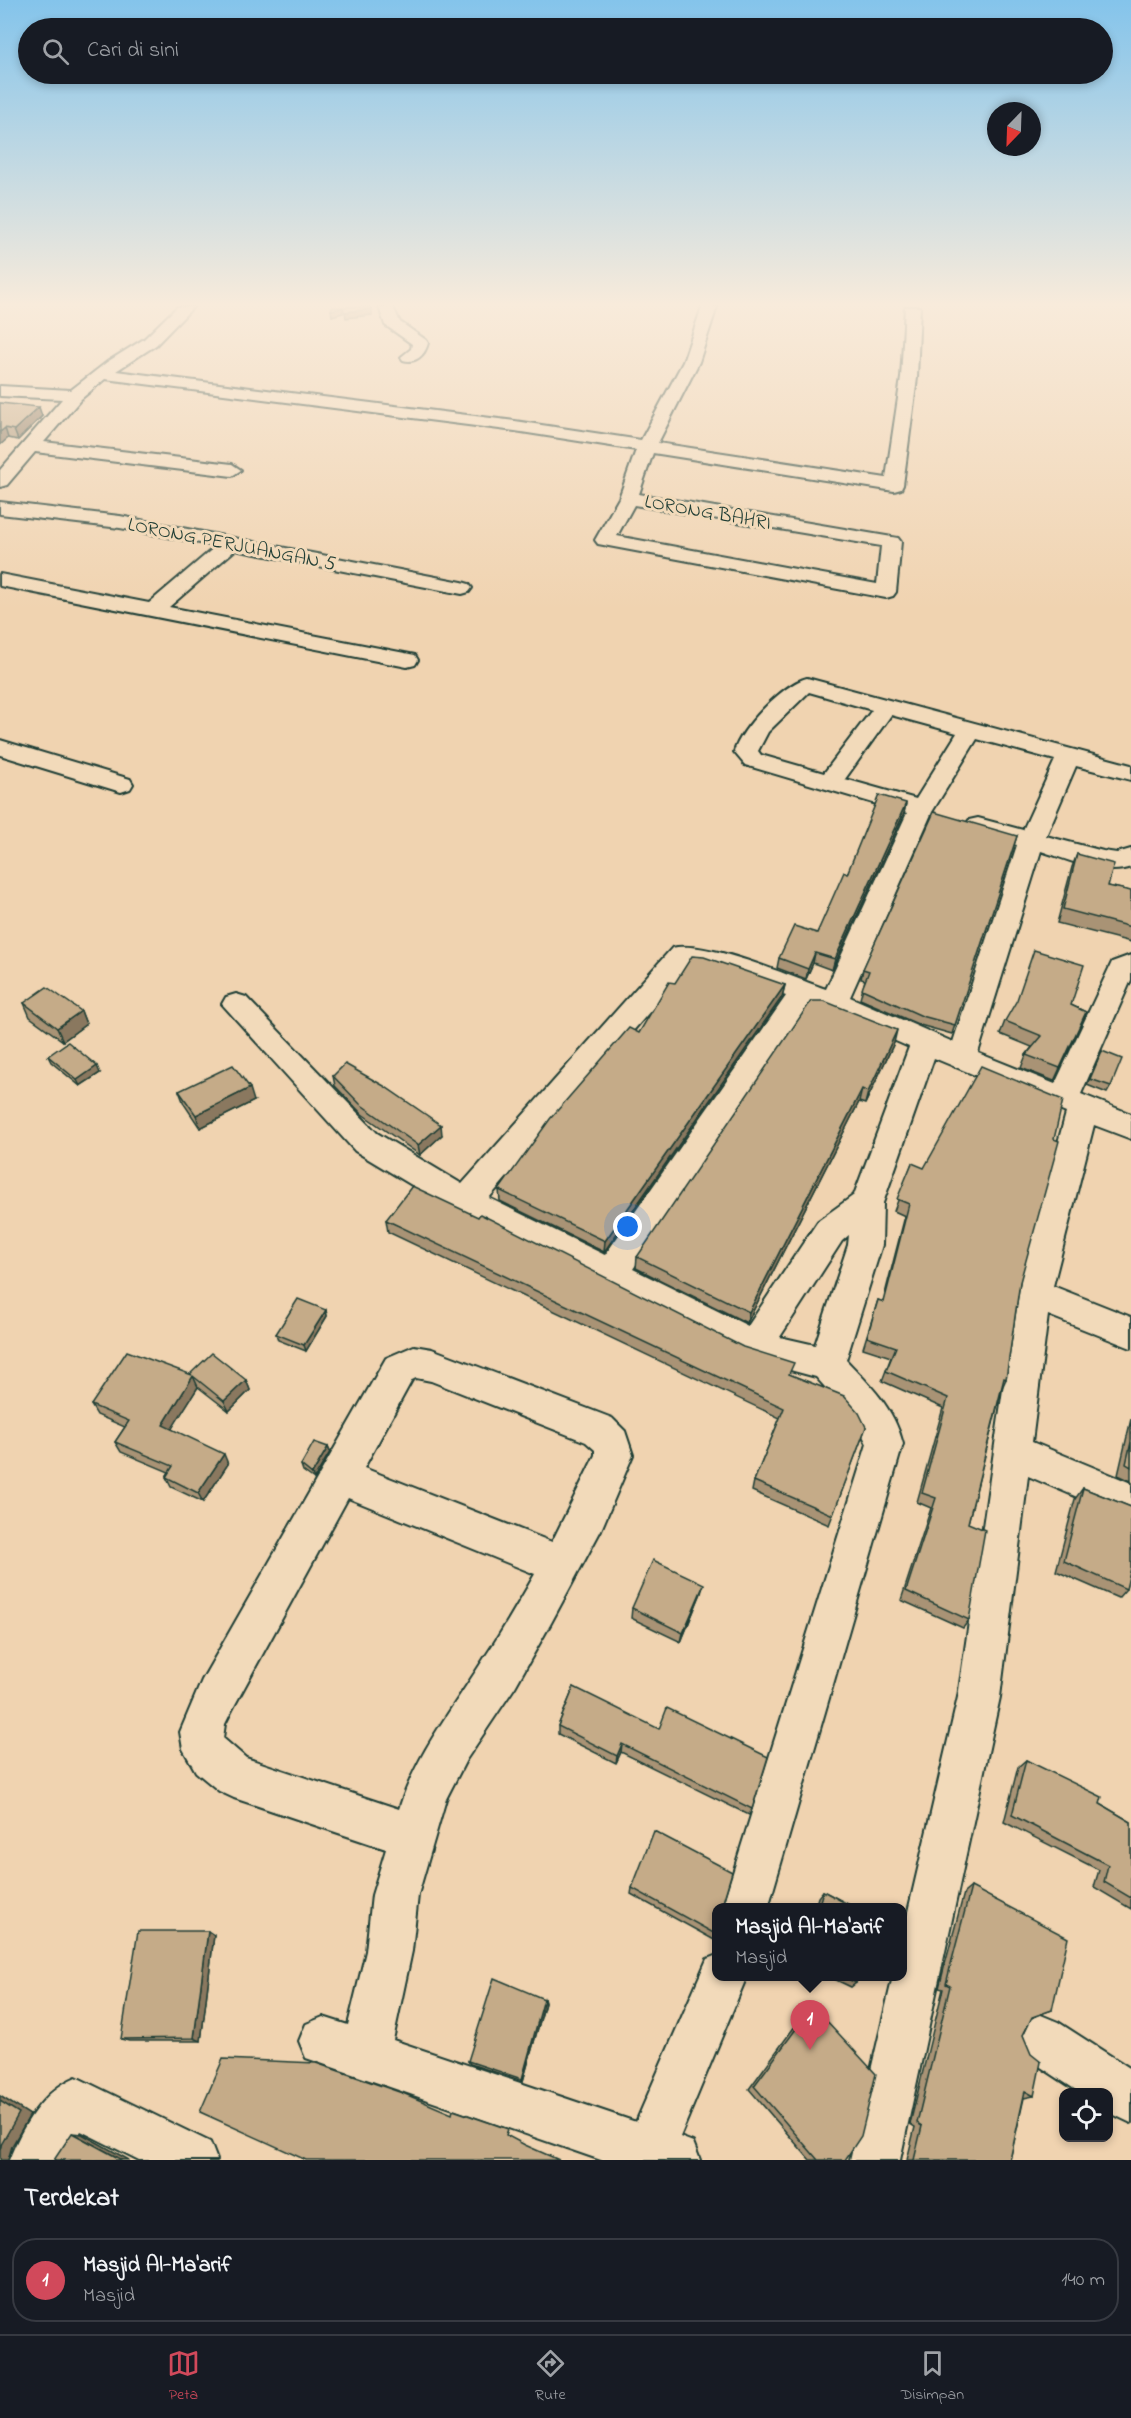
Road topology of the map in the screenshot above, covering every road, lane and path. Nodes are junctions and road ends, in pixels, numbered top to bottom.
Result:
1 (64, 408) edge
2 (370, 408) edge
3 (667, 408) edge
4 (905, 408) edge
5 (32, 446) junction
6 (646, 448) junction
7 (232, 470) dead end
8 (0, 481) edge
9 (628, 498) junction
10 (0, 508) edge
11 (233, 542) junction
12 (0, 580) edge
13 (462, 588) dead end
14 (154, 609) junction
15 (407, 660) dead end
16 (885, 708) junction
17 (971, 730) junction
18 (0, 747) edge
19 (1068, 757) junction
20 (1131, 773) edge
21 (830, 782) junction
22 (121, 784) dead end
23 (940, 814) junction
24 (1031, 842) junction
25 (1131, 856) edge
26 (1131, 965) edge
27 (834, 1002) junction
28 (236, 1004) dead end
29 (925, 1042) junction
30 (962, 1058) junction
31 (1073, 1104) junction
32 (1131, 1127) edge
33 (466, 1202) junction
34 (867, 1203) junction
35 (610, 1275) junction
36 (1034, 1294) junction
37 (1131, 1333) edge
38 (754, 1346) junction
39 (827, 1364) junction
40 (1013, 1452) junction
41 (339, 1476) junction
42 (1131, 1502) edge
43 (561, 1565) junction
44 (413, 1836) junction
45 (747, 1903) edge
46 (723, 1981) edge
47 (1041, 2039) dead end
48 (1131, 2098) edge
49 (657, 2157) edge
50 (34, 2160) edge
51 (192, 2160) edge
52 (875, 2160) edge

1 - 5 street
2 - 6 street
3 - 6 street
4 - 6 street
5 - 7 street
5 - 8 street
6 - 9 street
9 - 9 street, LORONG BAHRI
10 - 11 street, LORONG PERJUANGAN 5
11 - 13 street, LORONG PERJUANGAN 5
11 - 14 street
12 - 14 street
14 - 15 street
16 - 17 street
16 - 21 street
16 - 21 street
17 - 19 street
17 - 23 street
18 - 22 street
19 - 20 street
19 - 24 street
21 - 23 street
23 - 24 street
23 - 27 street
24 - 25 street
24 - 30 street
26 - 31 street
27 - 29 street
27 - 33 street
27 - 35 street
28 - 33 street
29 - 30 street
29 - 34 street
30 - 31 street
31 - 32 street
31 - 36 street
33 - 35 street
34 - 38 street
34 - 39 street
35 - 38 street
36 - 37 street
36 - 40 street
38 - 39 street
39 - 45 street
40 - 42 street
40 - 52 street
41 - 43 street
41 - 43 street
41 - 44 street
43 - 44 street
44 - 49 street
46 - 49 street
47 - 48 street
50 - 51 street

